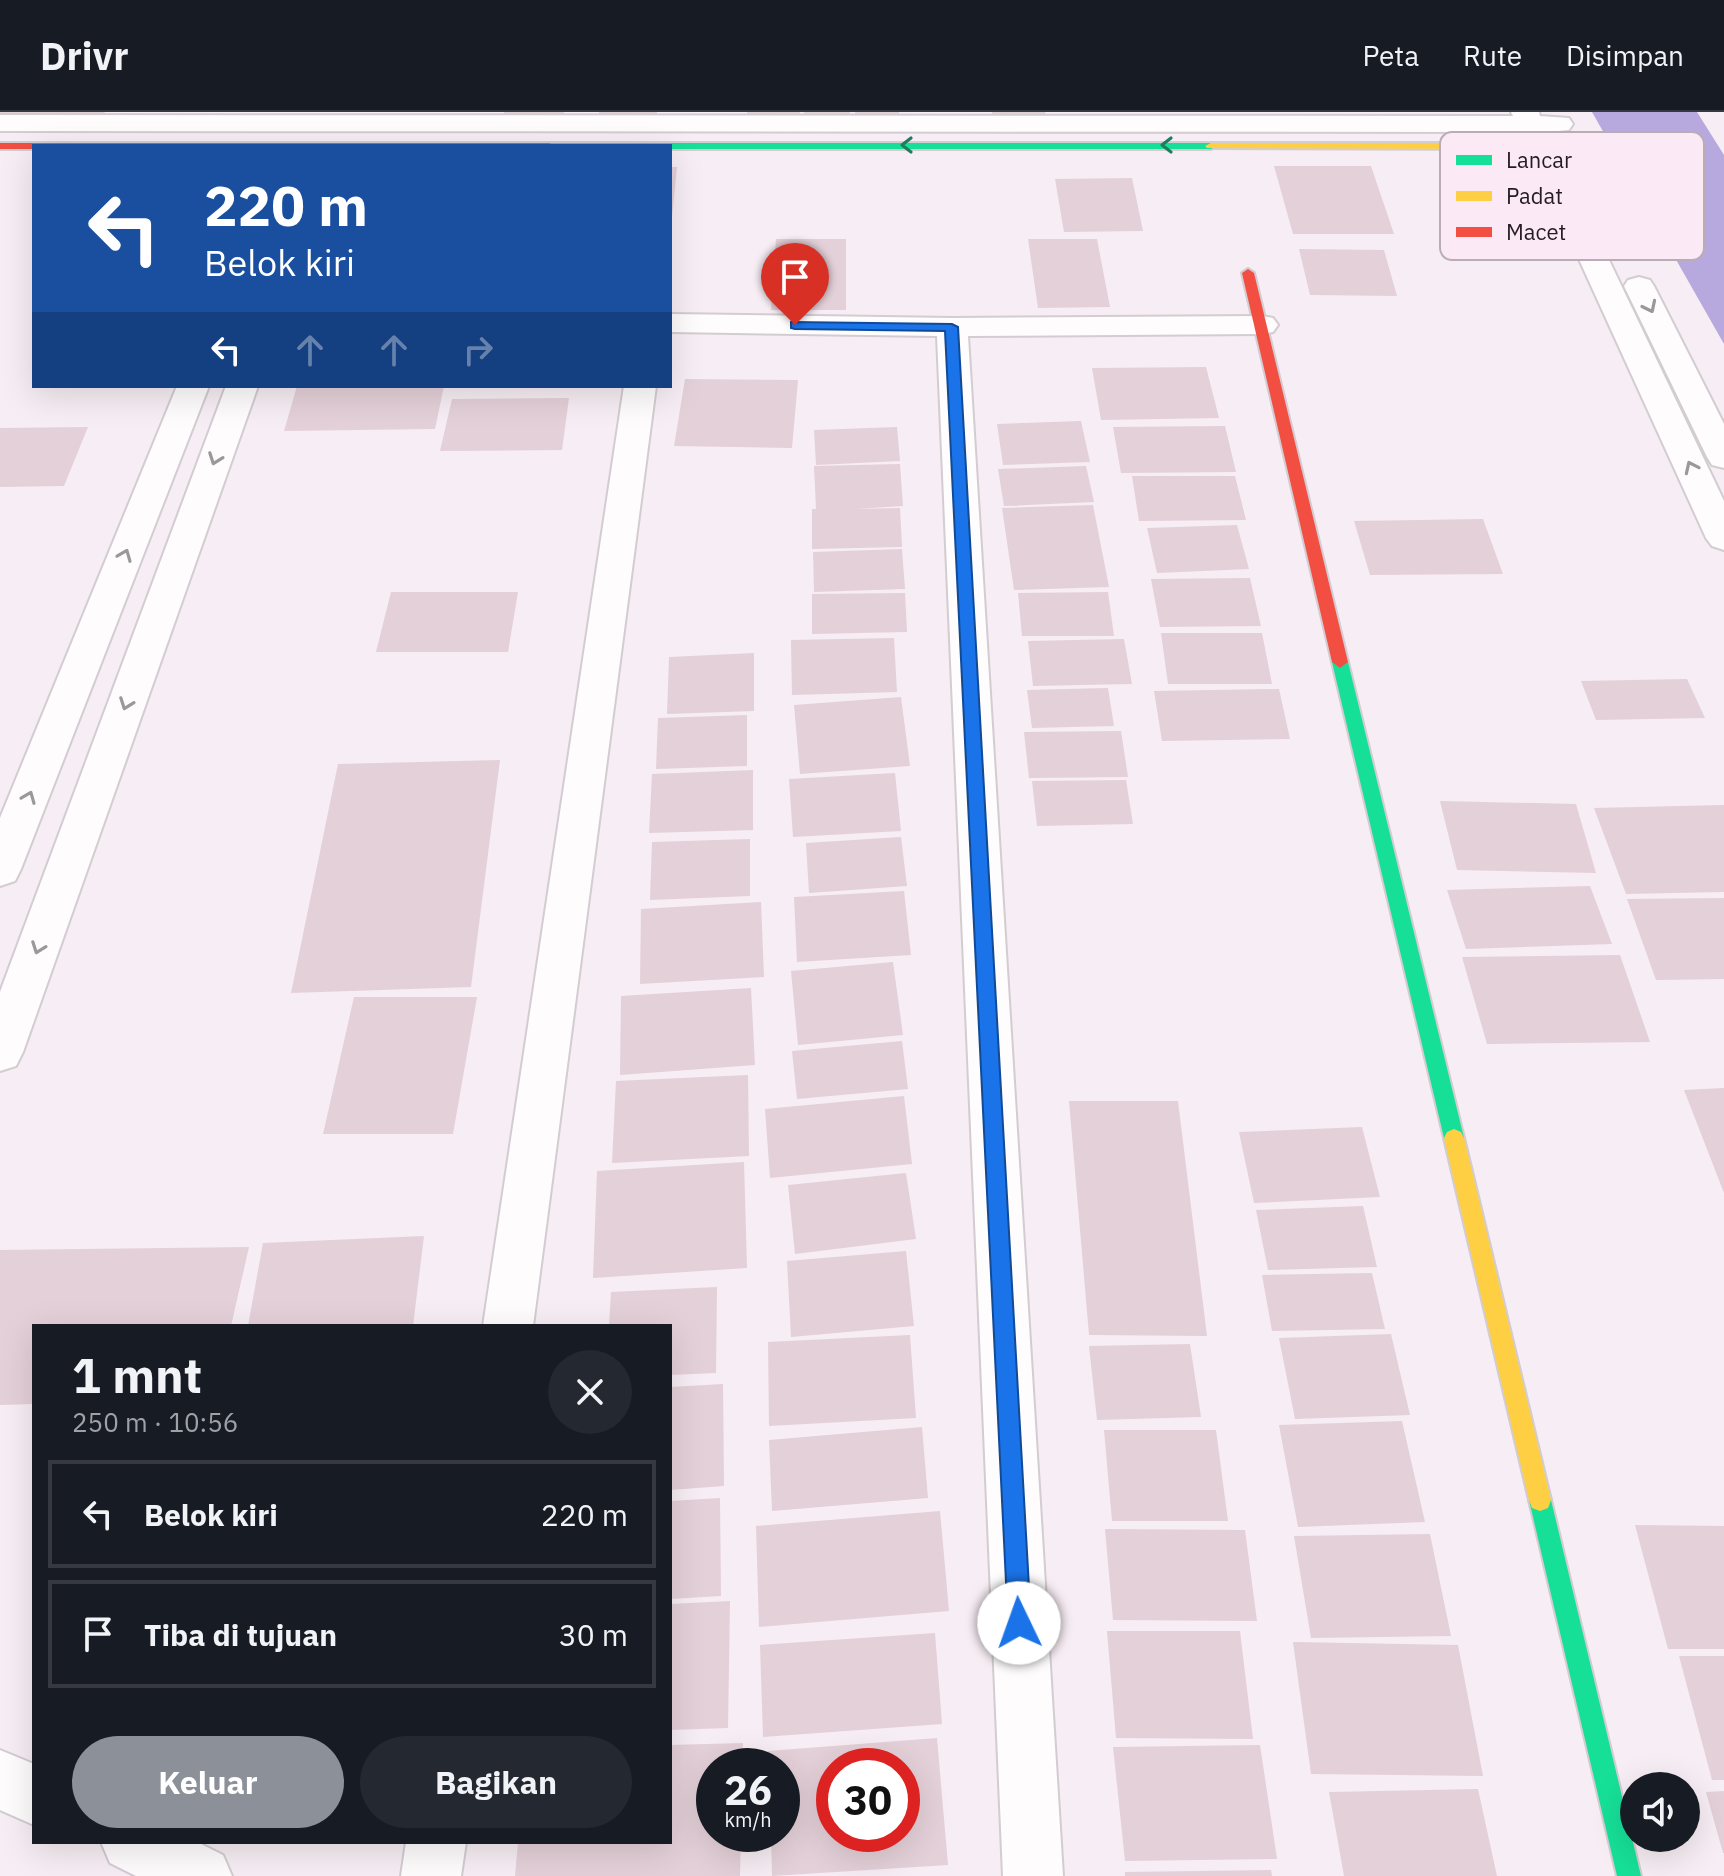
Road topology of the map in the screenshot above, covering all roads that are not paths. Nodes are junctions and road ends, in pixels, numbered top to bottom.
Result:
1 (0, 123) edge
2 (1240, 127) edge
3 (1546, 127) edge
4 (273, 132) edge
5 (343, 132) edge
6 (32, 144) edge
7 (39, 144) edge
8 (0, 146) edge
9 (1604, 260) edge
10 (1626, 260) edge
11 (1248, 273) dead end
12 (672, 323) edge
13 (1262, 325) junction
14 (952, 327) junction
15 (192, 388) edge
16 (241, 388) edge
17 (640, 388) edge
18 (1724, 457) edge
19 (1724, 538) edge
20 (0, 869) edge
21 (0, 1052) edge
22 (508, 1324) edge
23 (0, 1779) edge
24 (32, 1794) edge
25 (135, 1844) edge
26 (436, 1844) edge
27 (202, 1876) edge
28 (431, 1876) edge
29 (1033, 1876) edge
30 (1629, 1876) edge

1 - 4 street
2 - 3 street
2 - 5 street
4 - 5 street
4 - 7 street
6 - 8 street
19 -> 9 street
10 -> 18 street
11 - 13 street
12 - 14 street
13 - 14 street
13 - 30 street
14 - 29 street
20 -> 15 street
16 -> 21 street
17 - 22 street
23 - 24 street
25 - 27 street
26 - 28 street

